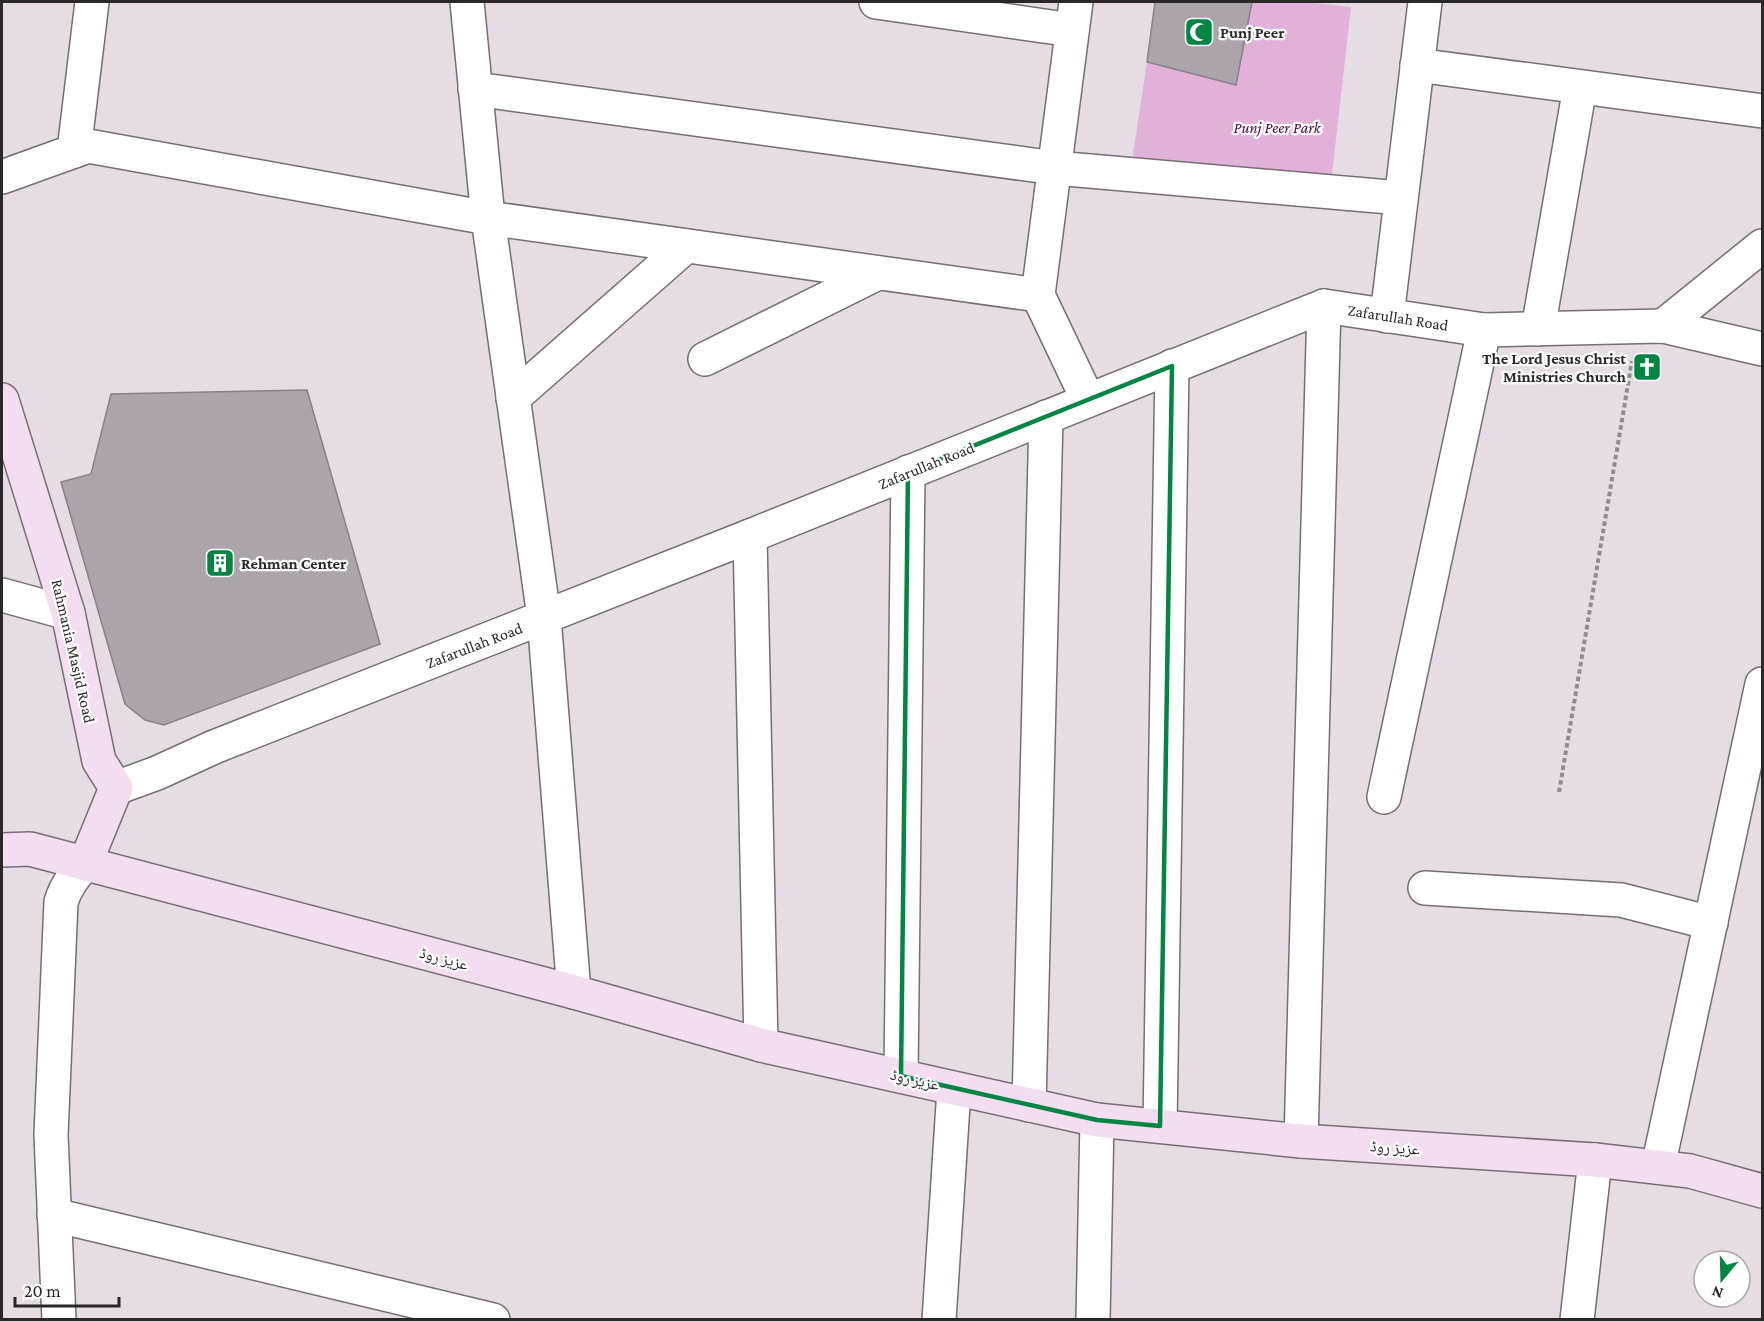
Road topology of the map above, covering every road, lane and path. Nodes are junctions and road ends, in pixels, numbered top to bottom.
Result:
1 (92, 2) edge
2 (466, 2) edge
3 (876, 2) edge
4 (1425, 2) edge
5 (1074, 16) edge
6 (1417, 65) junction
7 (1580, 87) junction
8 (475, 89) junction
9 (1762, 111) edge
10 (74, 151) junction
11 (1055, 168) junction
12 (2, 177) edge
13 (1401, 198) junction
14 (488, 218) junction
15 (686, 246) junction
16 (1762, 246) edge
17 (878, 273) junction
18 (1038, 295) junction
19 (1324, 306) junction
20 (1387, 316) junction
21 (1650, 326) junction
22 (1538, 329) junction
23 (1484, 330) junction
24 (1762, 349) edge
25 (705, 359) dead end
26 (1172, 366) junction
27 (513, 398) junction
28 (2, 400) edge
29 (1088, 400) junction
30 (1046, 417) junction
31 (908, 472) junction
32 (750, 536) junction
33 (2, 594) edge
34 (68, 613) junction
35 (544, 617) junction
36 (1762, 684) edge
37 (1753, 774) edge
38 (116, 788) junction
39 (1559, 792) dead end
40 (1384, 797) dead end
41 (2, 850) edge
42 (85, 864) junction
43 (1425, 888) dead end
44 (1711, 923) junction
45 (574, 992) junction
46 (761, 1045) junction
47 (901, 1076) junction
48 (954, 1089) junction
49 (1029, 1105) junction
50 (1097, 1120) junction
51 (1160, 1126) junction
52 (1301, 1142) junction
53 (1595, 1160) junction
54 (1658, 1167) junction
55 (1762, 1191) edge
56 (54, 1215) junction
57 (59, 1320) edge
58 (493, 1320) edge
59 (939, 1320) edge
60 (1094, 1320) edge
61 (1577, 1320) edge

1 - 10 street
2 - 8 street
3 - 5 street
4 - 6 street
5 - 11 street
6 - 7 street
6 - 13 street
7 - 9 street
7 - 22 street
8 - 11 street
8 - 14 street
10 - 12 street
10 - 14 street
11 - 13 street
11 - 18 street
13 - 20 street
14 - 15 street
14 - 27 street
15 - 17 street
15 - 27 street
16 - 21 street
17 - 18 street
17 - 25 street
18 - 29 street
19 - 20 street, Zafarullah Road
19 - 26 street, Zafarullah Road
19 - 52 street
20 - 23 street, Zafarullah Road
21 - 22 street, Zafarullah Road
21 - 24 street, Zafarullah Road
21 - 39 path
22 - 23 street, Zafarullah Road
23 - 40 street
26 - 29 street, Zafarullah Road
26 - 51 street
27 - 35 street
28 - 34 main road, Rahmania Masjid Road
29 - 30 street, Zafarullah Road
30 - 31 street, Zafarullah Road
30 - 49 street
31 - 32 street, Zafarullah Road
31 - 47 street
32 - 35 street, Zafarullah Road
32 - 46 street
33 - 34 street
34 - 38 main road, Rahmania Masjid Road
35 - 38 street, Zafarullah Road
35 - 45 street
36 - 37 street
37 - 44 street
38 - 42 main road
41 - 42 main road, عزیز روڈ
42 - 45 main road, عزیز روڈ
42 - 56 street
43 - 44 street
44 - 54 street
45 - 46 main road, عزیز روڈ
46 - 47 main road, عزیز روڈ
47 - 48 main road, عزیز روڈ
48 - 49 main road, عزیز روڈ
48 - 59 street
49 - 50 main road, عزیز روڈ
50 - 51 main road, عزیز روڈ
50 - 60 street
51 - 52 main road, عزیز روڈ
52 - 53 main road, عزیز روڈ
53 - 54 main road, عزیز روڈ
53 - 61 street
54 - 55 main road, عزیز روڈ
56 - 57 street
56 - 58 street

